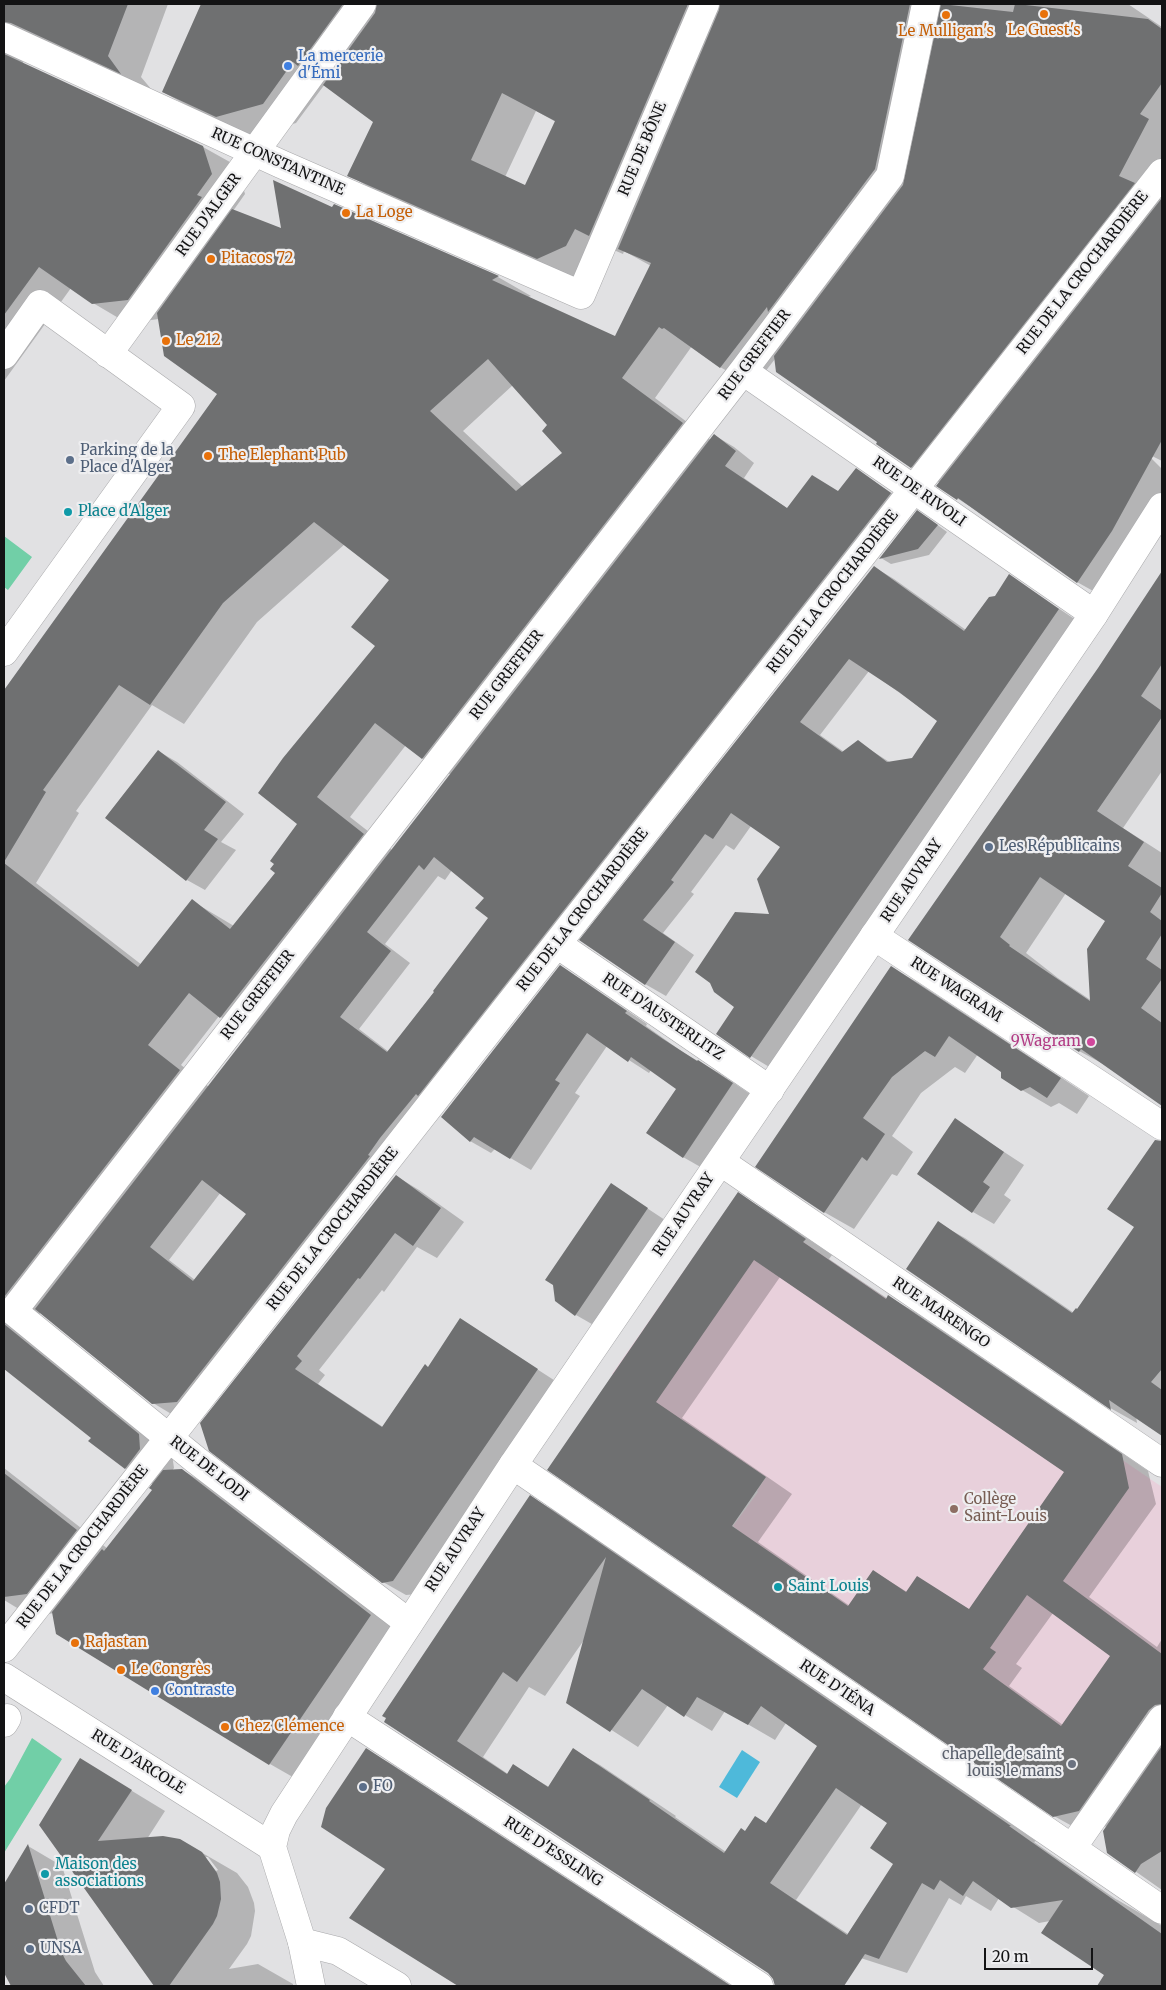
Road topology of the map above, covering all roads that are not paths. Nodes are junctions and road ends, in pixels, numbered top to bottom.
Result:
1 (362, 4) edge
2 (705, 4) edge
3 (926, 4) edge
4 (4, 37) edge
5 (255, 152) junction
6 (1162, 173) edge
7 (581, 295) joint
8 (108, 354) junction
9 (4, 355) edge
10 (743, 371) junction
11 (914, 489) junction
12 (1162, 507) edge
13 (1094, 614) junction
14 (4, 652) edge
15 (874, 936) junction
16 (557, 944) junction
17 (770, 1090) junction
18 (1162, 1126) edge
19 (720, 1162) junction
20 (13, 1311) joint
21 (168, 1438) junction
22 (1162, 1463) edge
23 (512, 1465) junction
24 (409, 1622) junction
25 (6, 1645) edge
26 (4, 1677) edge
27 (347, 1717) junction
28 (1162, 1719) edge
29 (272, 1847) junction
30 (1072, 1848) junction
31 (1162, 1910) edge
32 (302, 1942) junction
33 (311, 1986) edge
34 (397, 1986) edge
35 (758, 1986) edge

1 - 5 street, RUE D'ALGER
2 - 7 street, RUE DE BÔNE
3 - 10 street, RUE GREFFIER
4 - 5 street, RUE CONSTANTINE
5 - 7 street, RUE CONSTANTINE
5 - 8 street, RUE D'ALGER
6 - 11 street, RUE DE LA CROCHARDIÈRE
8 - 9 street
8 - 14 street
10 - 11 street, RUE DE RIVOLI
10 - 20 street, RUE GREFFIER
11 - 13 street, RUE DE RIVOLI
11 - 16 street, RUE DE LA CROCHARDIÈRE
12 - 13 street, RUE AUVRAY
13 - 15 street, RUE AUVRAY
15 - 17 street, RUE AUVRAY
15 - 18 street, RUE WAGRAM
16 - 17 street, RUE D'AUSTERLITZ
16 - 21 street, RUE DE LA CROCHARDIÈRE
17 - 19 street, RUE AUVRAY
19 - 22 street, RUE MARENGO
19 - 23 street, RUE AUVRAY
20 - 21 street, RUE DE LODI
21 - 24 street, RUE DE LODI
21 - 25 street, RUE DE LA CROCHARDIÈRE
23 - 24 street, RUE AUVRAY
23 - 30 street, RUE D'IÉNA
24 - 27 street, RUE AUVRAY
26 - 29 street, RUE D'ARCOLE
27 - 29 street, RUE AUVRAY
27 - 35 street, RUE D'ESSLING
28 - 30 street
29 - 32 street
30 - 31 street, RUE D'IÉNA
32 - 33 street
32 - 34 street

